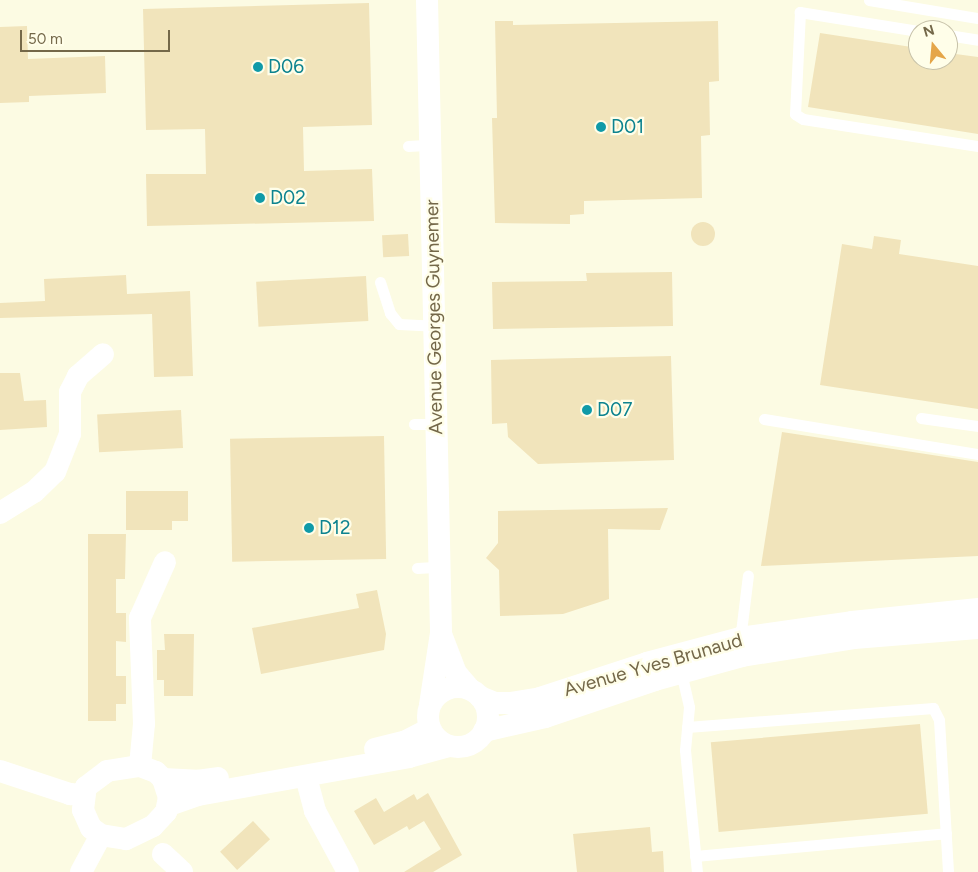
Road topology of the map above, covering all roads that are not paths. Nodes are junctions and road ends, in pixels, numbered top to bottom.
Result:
1 (427, 0) edge
2 (869, 0) edge
3 (978, 18) edge
4 (908, 29) edge
5 (958, 37) edge
6 (978, 40) edge
7 (430, 145) junction
8 (408, 146) dead end
9 (978, 146) edge
10 (380, 282) dead end
11 (434, 326) junction
12 (103, 354) dead end
13 (921, 418) dead end
14 (764, 419) dead end
15 (414, 424) dead end
16 (436, 424) junction
17 (978, 426) edge
18 (978, 454) edge
19 (0, 513) edge
20 (165, 562) dead end
21 (417, 568) dead end
22 (440, 568) junction
23 (748, 575) dead end
24 (978, 609) edge
25 (978, 628) edge
26 (441, 633) junction
27 (741, 648) junction
28 (681, 672) junction
29 (474, 692) junction
30 (430, 705) junction
31 (687, 726) junction
32 (430, 729) junction
33 (484, 731) junction
34 (449, 746) junction
35 (140, 766) junction
36 (0, 771) edge
37 (306, 776) junction
38 (163, 779) junction
39 (83, 795) junction
40 (169, 805) junction
41 (946, 833) junction
42 (101, 835) junction
43 (163, 854) dead end
44 (695, 856) junction
45 (81, 872) edge
46 (182, 872) edge
47 (348, 872) edge
48 (696, 872) edge
49 (948, 872) edge

1 - 7 street, Avenue Georges Guynemer
2 - 3 lane
4 - 9 lane
5 - 6 lane
7 - 8 lane
7 - 11 street, Avenue Georges Guynemer
10 - 11 lane
11 - 16 street, Avenue Georges Guynemer
12 - 19 street
13 - 17 lane
14 - 18 lane
15 - 16 lane
16 - 22 street, Avenue Georges Guynemer
20 - 35 street
21 - 22 lane
22 - 26 street, Avenue Georges Guynemer
23 - 27 lane
24 - 27 street, Avenue Yves Brunaud
25 - 27 street, Avenue Yves Brunaud
26 - 29 street, Avenue Georges Guynemer
26 - 30 street, Avenue Georges Guynemer
27 - 28 street, Avenue Yves Brunaud
27 - 29 street, Avenue Yves Brunaud
28 - 31 lane
28 - 33 street, Avenue Yves Brunaud
29 - 30 street
29 - 33 street
30 - 32 street
31 - 41 lane
31 - 44 lane
32 - 34 street
32 - 38 street
33 - 34 street
34 - 37 street
35 - 38 street
35 - 39 street
36 - 39 street
37 - 40 street
37 - 47 street
38 - 40 street
39 - 42 street
40 - 42 street
41 - 44 lane
41 - 49 lane
42 - 45 street
43 - 46 street
44 - 48 lane

